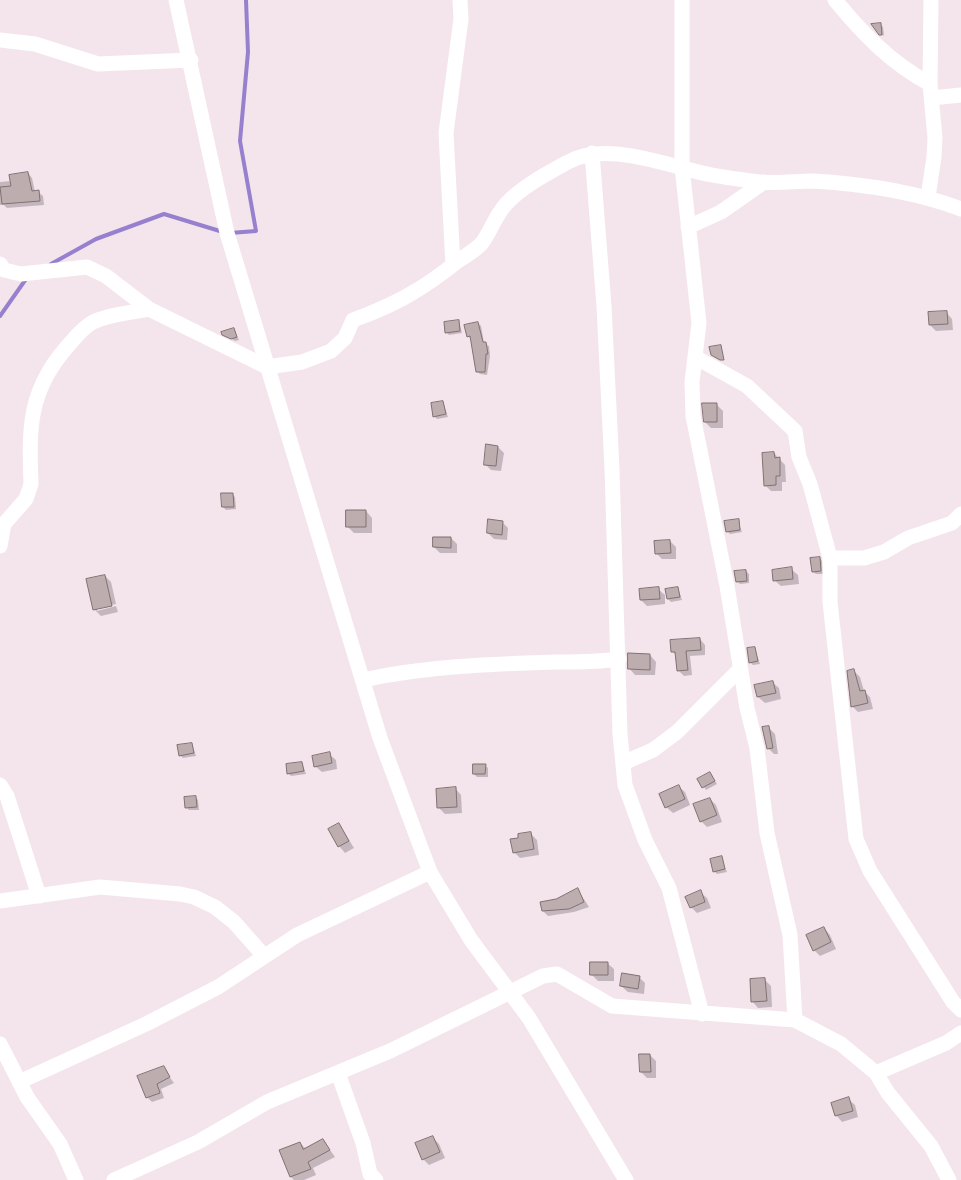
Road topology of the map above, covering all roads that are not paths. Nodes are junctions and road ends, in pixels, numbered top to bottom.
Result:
1 (176, 0) edge
2 (460, 0) edge
3 (682, 0) edge
4 (835, 0) edge
5 (931, 0) edge
6 (0, 40) edge
7 (190, 60) junction
8 (931, 91) junction
9 (961, 95) edge
10 (592, 153) junction
11 (682, 167) junction
12 (764, 182) junction
13 (928, 197) junction
14 (961, 209) edge
15 (688, 228) junction
16 (0, 264) edge
17 (453, 265) junction
18 (149, 309) junction
19 (695, 357) junction
20 (267, 367) junction
21 (961, 514) edge
22 (0, 546) edge
23 (830, 558) junction
24 (619, 659) junction
25 (740, 669) junction
26 (363, 680) junction
27 (623, 763) junction
28 (0, 786) edge
29 (430, 872) junction
30 (39, 896) junction
31 (0, 901) edge
32 (264, 956) junction
33 (510, 993) junction
34 (961, 1010) edge
35 (702, 1014) junction
36 (795, 1020) junction
37 (961, 1033) edge
38 (0, 1044) edge
39 (338, 1073) junction
40 (876, 1073) junction
41 (19, 1082) junction
42 (76, 1180) edge
43 (114, 1180) edge
44 (376, 1180) edge
45 (626, 1180) edge
46 (949, 1180) edge

1 - 7 street
2 - 17 street
3 - 11 street
4 - 8 street
5 - 8 street
6 - 7 street
7 - 20 street
8 - 9 street
8 - 13 street
10 - 11 street
10 - 17 street
10 - 24 street
11 - 12 street
11 - 15 street
12 - 13 street
12 - 15 street
13 - 14 street
15 - 19 street
16 - 18 street
17 - 20 street
18 - 20 street
18 - 22 street
19 - 23 street
19 - 25 street
20 - 26 street
21 - 23 street
23 - 34 street
24 - 26 street
24 - 27 street
25 - 27 street
25 - 36 street
26 - 29 street
27 - 35 street
28 - 30 street
29 - 32 street
29 - 33 street
30 - 31 street
30 - 32 street
32 - 41 street
33 - 35 street
33 - 39 street
33 - 45 street
35 - 36 street
36 - 40 street
37 - 40 street
38 - 41 street
39 - 43 street
39 - 44 street
40 - 46 street
41 - 42 street

